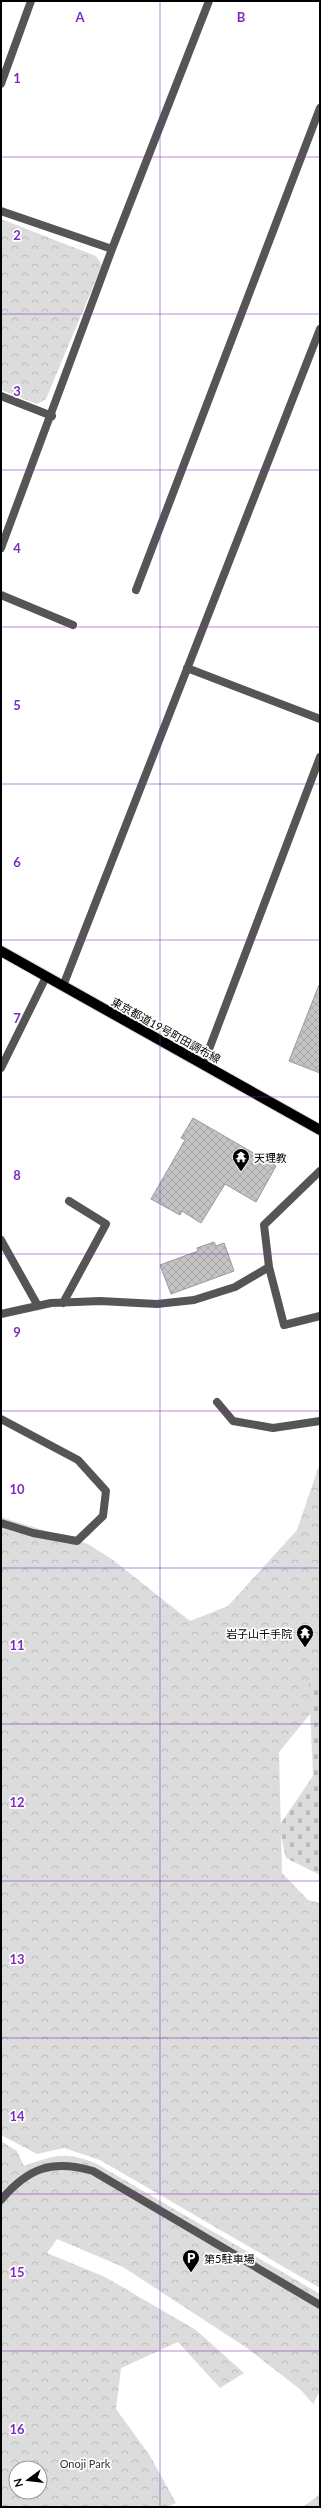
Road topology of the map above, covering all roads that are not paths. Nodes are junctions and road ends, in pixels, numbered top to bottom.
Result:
1 (31, 1) edge
2 (209, 1) edge
3 (1, 84) edge
4 (320, 108) edge
5 (1, 211) edge
6 (112, 250) junction
7 (320, 331) edge
8 (1, 396) edge
9 (52, 416) junction
10 (1, 548) edge
11 (136, 590) dead end
12 (1, 595) edge
13 (73, 625) dead end
14 (187, 668) junction
15 (320, 719) edge
16 (320, 757) edge
17 (1, 951) edge
18 (46, 977) junction
19 (63, 986) junction
20 (203, 1065) junction
21 (1, 1068) edge
22 (320, 1130) edge
23 (320, 1171) edge
24 (68, 1201) dead end
25 (1, 1240) edge
26 (269, 1267) junction
27 (63, 1303) junction
28 (38, 1306) junction
29 (1, 1314) edge
30 (320, 1316) edge
31 (217, 1402) dead end
32 (1, 1419) edge
33 (320, 1421) edge
34 (1, 1523) edge
35 (1, 2200) edge
36 (320, 2305) edge

1 - 3 street
2 - 6 street
4 - 11 street
5 - 6 street
6 - 9 street
7 - 14 street
8 - 9 street
9 - 10 street
12 - 13 street
14 - 15 street
14 - 19 street
16 - 20 street
17 - 18 main road, 東京都道19号町田調布線
18 - 19 main road, 東京都道19号町田調布線
18 - 21 street
19 - 20 main road, 東京都道19号町田調布線
20 - 22 main road, 東京都道19号町田調布線
23 - 26 street
24 - 27 street
25 - 28 street
26 - 27 street
26 - 30 street
27 - 28 street
28 - 29 street
31 - 33 street
32 - 34 street
35 - 36 street

